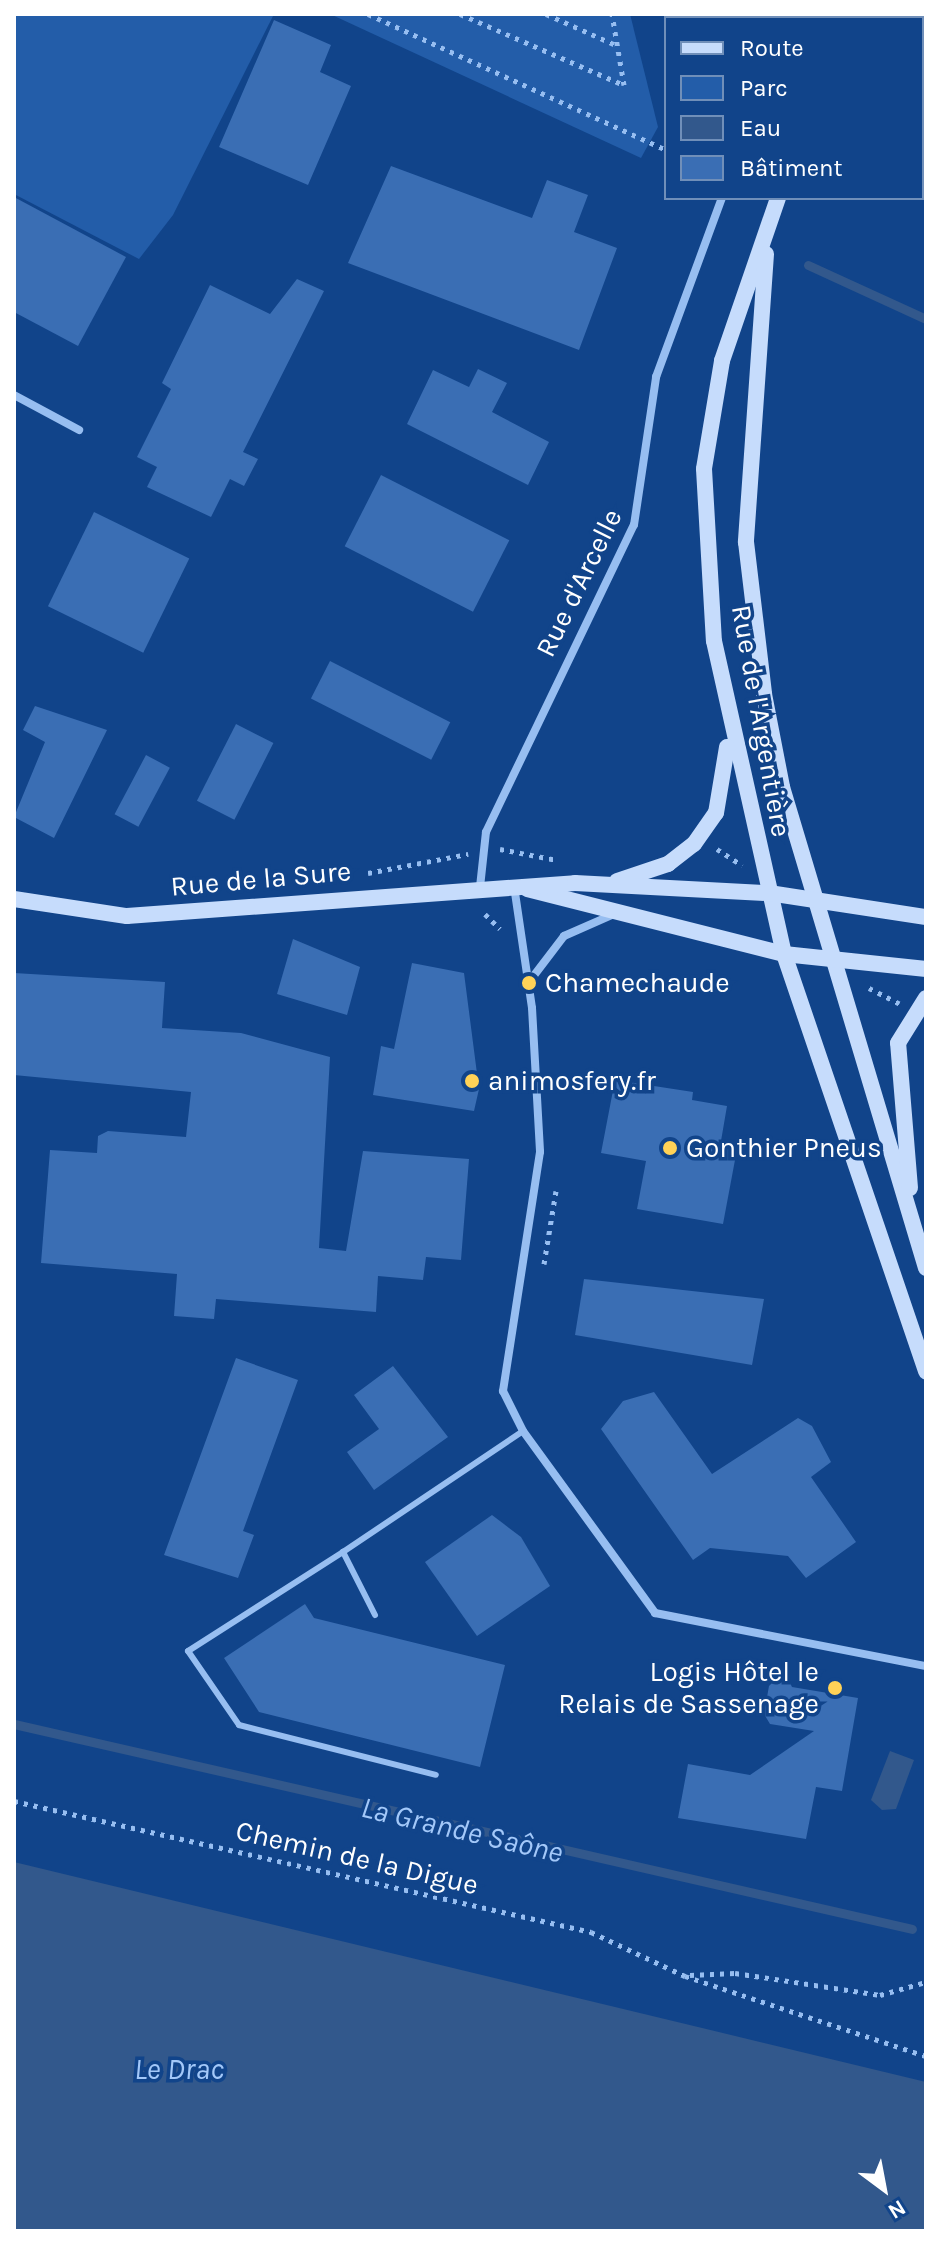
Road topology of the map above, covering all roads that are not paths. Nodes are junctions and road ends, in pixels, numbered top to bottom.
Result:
1 (721, 200) edge
2 (777, 200) edge
3 (771, 217) junction
4 (14, 395) edge
5 (79, 430) dead end
6 (728, 717) junction
7 (609, 884) junction
8 (514, 885) junction
9 (480, 887) junction
10 (769, 893) junction
11 (14, 899) edge
12 (817, 903) junction
13 (614, 914) junction
14 (926, 917) edge
15 (784, 954) junction
16 (834, 962) junction
17 (926, 969) edge
18 (529, 983) junction
19 (926, 998) edge
20 (918, 1241) junction
21 (926, 1268) edge
22 (926, 1372) edge
23 (523, 1431) junction
24 (343, 1552) junction
25 (375, 1615) dead end
26 (926, 1666) edge
27 (436, 1775) dead end

1 - 9 street, Rue d'Arcelle
2 - 3 main road, Rue de l'Argentière
3 - 6 main road, Rue de l'Argentière
3 - 12 main road, Rue de l'Argentière
4 - 5 street
6 - 7 main road
6 - 10 main road, Rue de l'Argentière
7 - 8 main road, Rue de la Sure
7 - 10 main road, Rue de la Sure
8 - 9 main road, Rue de la Sure
8 - 13 main road, Rue de la Sure
8 - 18 street
9 - 11 main road, Rue de la Sure
10 - 12 main road, Rue de la Sure
10 - 15 main road, Rue de l'Argentière
12 - 14 main road, Rue de la Sure
12 - 16 main road, Rue de l'Argentière
13 - 15 main road, Rue de la Sure
13 - 18 street
15 - 16 main road, Rue de la Sure
15 - 22 main road, Rue de l'Argentière
16 - 17 main road, Rue de la Sure
16 - 20 main road, Rue de l'Argentière
18 - 23 street
19 - 20 main road
20 - 21 main road
23 - 24 lane
23 - 26 street
24 - 25 lane
24 - 27 lane

